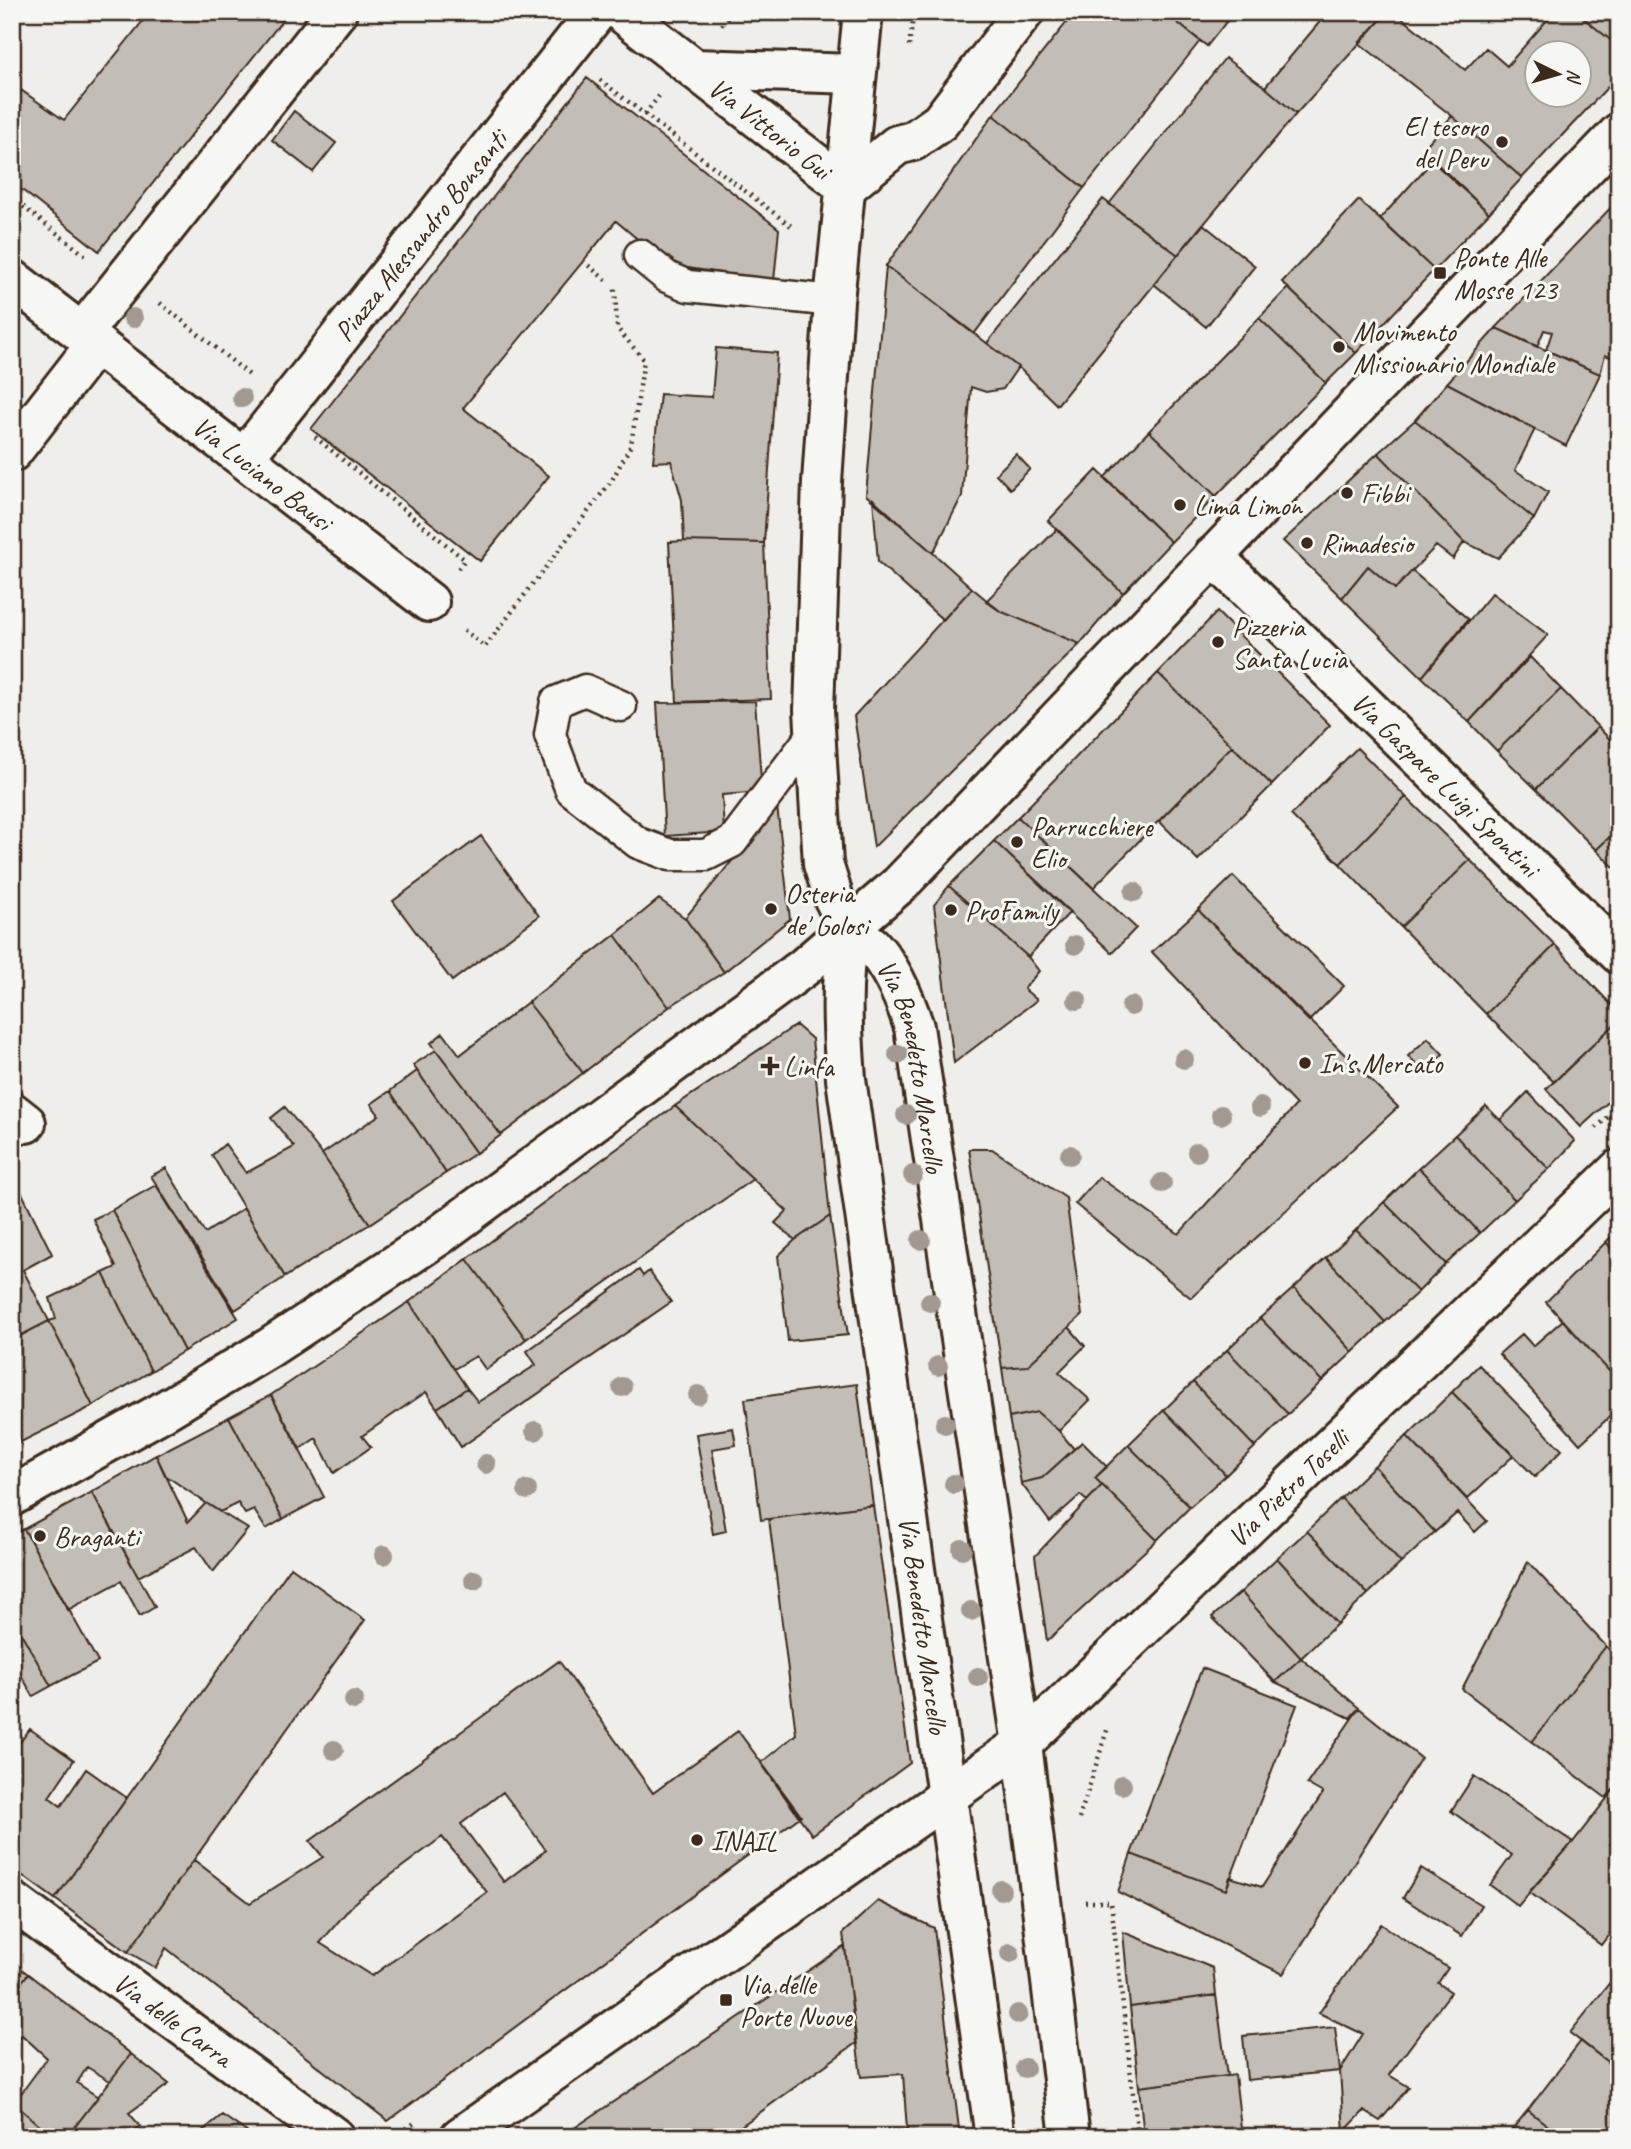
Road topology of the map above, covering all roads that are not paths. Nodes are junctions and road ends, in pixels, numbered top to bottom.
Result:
1 (337, 12) edge
2 (597, 12) edge
3 (621, 12) edge
4 (863, 12) edge
5 (1024, 12) edge
6 (695, 69) junction
7 (856, 74) junction
8 (1619, 133) edge
9 (846, 187) junction
10 (639, 255) dead end
11 (12, 279) edge
12 (834, 301) junction
13 (89, 338) junction
14 (12, 452) edge
15 (244, 458) junction
16 (1213, 556) junction
17 (429, 602) road end
18 (621, 706) dead end
19 (814, 733) junction
20 (849, 929) junction
21 (1619, 954) edge
22 (1619, 1169) edge
23 (12, 1496) edge
24 (1022, 1744) junction
25 (948, 1795) junction
26 (12, 1901) edge
27 (334, 2137) edge
28 (460, 2137) edge
29 (995, 2137) edge
30 (1070, 2137) edge

1 - 13 street
2 - 15 street, Piazza Alessandro Bonsanti
3 - 6 street, Via Vittorio Gui
4 - 7 street
5 - 9 street
6 - 7 street, Via Vittorio Gui
6 - 9 street, Via Vittorio Gui
7 - 9 street
8 - 16 street
9 - 12 street
10 - 12 lane
11 - 13 street, Via Luciano Bausi
12 - 19 street
13 - 14 street
13 - 15 street, Via Luciano Bausi
15 - 17 street, Via Luciano Bausi
16 - 20 street
16 - 21 street, Via Gaspare Luigi Spontini
18 - 19 lane
19 - 20 street
20 - 23 street
20 - 24 street, Via Benedetto Marcello
20 - 25 street, Via Benedetto Marcello
22 - 24 street, Via Pietro Toselli
24 - 25 street, Via Pietro Toselli
24 - 30 street, Via Benedetto Marcello
25 - 28 street
25 - 29 street, Via Benedetto Marcello
26 - 27 street, Via delle Carra

